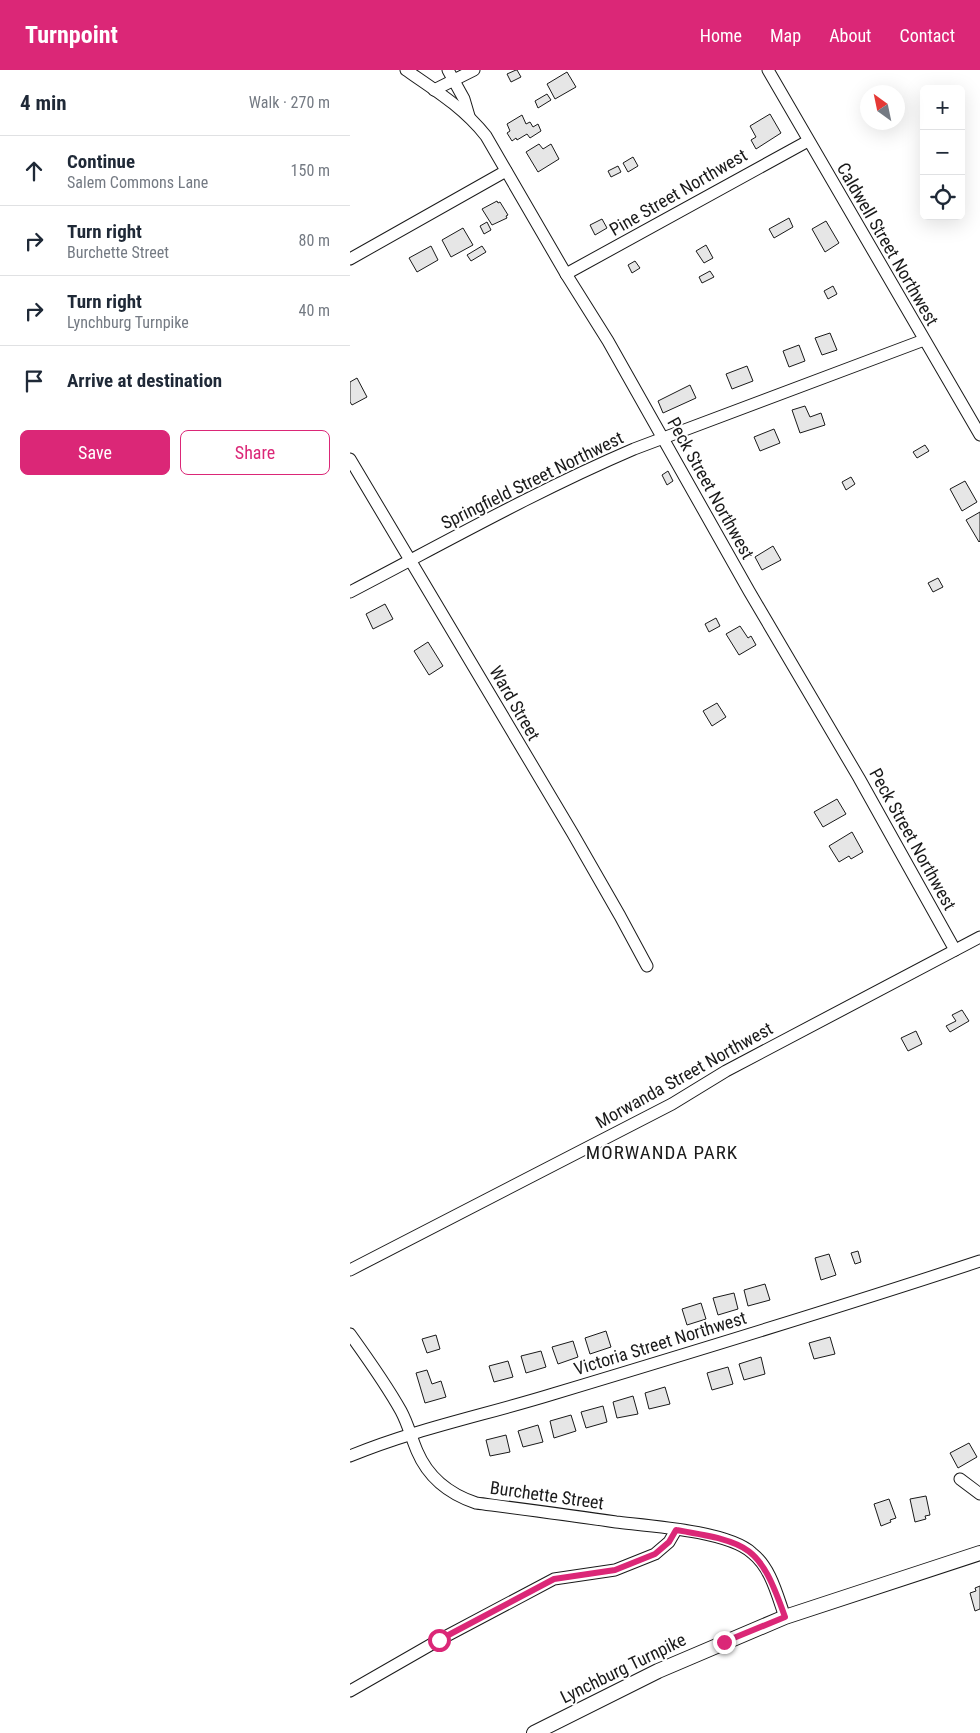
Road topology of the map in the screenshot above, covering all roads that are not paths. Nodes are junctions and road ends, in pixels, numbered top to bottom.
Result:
1 (406, 70) edge
2 (474, 70) edge
3 (768, 70) edge
4 (451, 75) edge
5 (434, 90) junction
6 (469, 116) junction
7 (808, 140) junction
8 (506, 171) junction
9 (350, 259) edge
10 (566, 274) junction
11 (924, 340) junction
12 (980, 435) edge
13 (663, 438) junction
14 (350, 459) edge
15 (410, 559) junction
16 (350, 592) edge
17 (980, 936) edge
18 (955, 950) junction
19 (647, 966) dead end
20 (980, 1261) edge
21 (350, 1270) edge
22 (350, 1334) edge
23 (412, 1434) junction
24 (350, 1456) edge
25 (960, 1479) dead end
26 (980, 1494) edge
27 (676, 1530) junction
28 (980, 1553) edge
29 (785, 1617) junction
30 (350, 1691) edge
31 (534, 1733) edge

1 - 5 street, Peck Street Northwest
2 - 4 street
3 - 7 street, Caldwell Street Northwest
4 - 5 street
4 - 6 street
5 - 6 street, Peck Street Northwest
6 - 8 street, Peck Street Northwest
7 - 10 street, Pine Street Northwest
7 - 11 street, Caldwell Street Northwest
8 - 9 street
8 - 10 street, Peck Street Northwest
10 - 13 street, Peck Street Northwest
11 - 12 street, Caldwell Street Northwest
11 - 13 street, Springfield Street Northwest
13 - 15 street, Springfield Street Northwest
13 - 18 street, Peck Street Northwest
14 - 15 street, Ward Street
15 - 16 street, Springfield Street Northwest
15 - 19 street, Ward Street
17 - 18 street, Morwanda Street Northwest
18 - 21 street, Morwanda Street Northwest
20 - 23 street, Victoria Street Northwest
22 - 23 street, Burchette Street
23 - 24 street, Victoria Street Northwest
23 - 27 street, Burchette Street
25 - 26 street
27 - 29 street, Burchette Street
27 - 30 street
28 - 29 street, Lynchburg Turnpike
29 - 31 street, Lynchburg Turnpike

